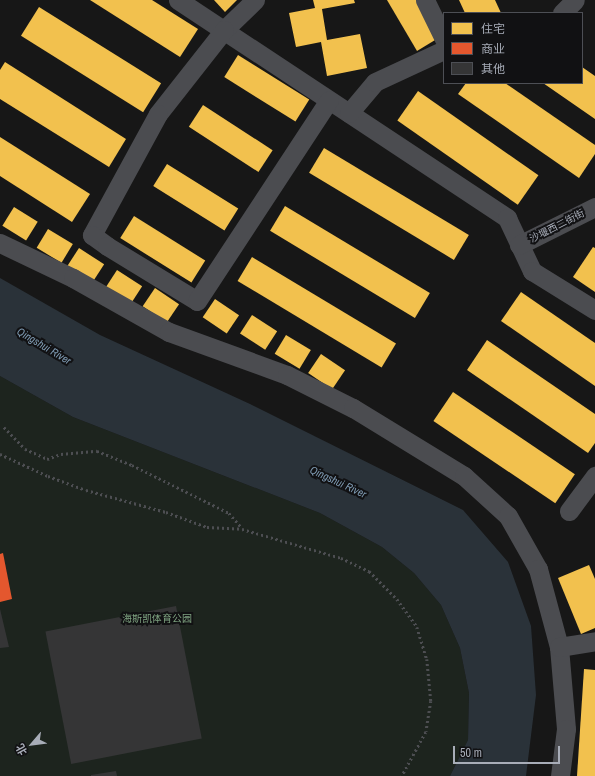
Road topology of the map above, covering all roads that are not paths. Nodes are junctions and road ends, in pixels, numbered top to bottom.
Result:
1 (178, 0) edge
2 (255, 0) edge
3 (425, 0) edge
4 (575, 0) edge
5 (563, 12) edge
6 (224, 30) junction
7 (443, 37) edge
8 (443, 50) edge
9 (329, 100) junction
10 (349, 113) junction
11 (595, 207) edge
12 (0, 243) edge
13 (519, 245) junction
14 (595, 310) edge
15 (595, 476) edge
16 (569, 511) dead end
17 (595, 641) edge
18 (559, 647) junction
19 (560, 776) edge

1 - 6 street
2 - 6 street
3 - 7 street
4 - 5 street
6 - 9 street
6 - 9 street
8 - 10 street
9 - 10 street
10 - 13 street
11 - 13 street, 沙堰西二街街
12 - 18 street
13 - 14 street
15 - 16 street
17 - 18 street
18 - 19 street

